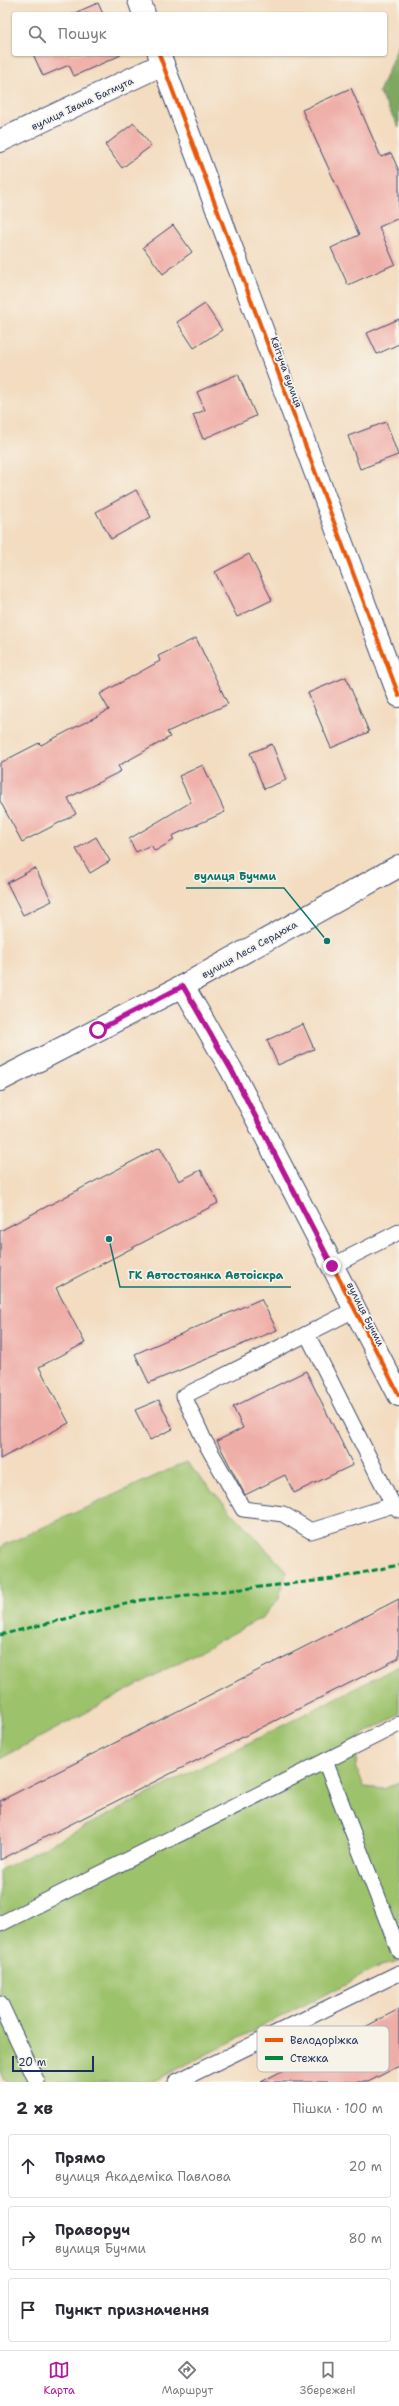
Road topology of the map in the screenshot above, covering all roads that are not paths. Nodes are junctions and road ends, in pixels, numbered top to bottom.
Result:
1 (138, 0) edge
2 (143, 12) edge
3 (161, 59) edge
4 (0, 141) edge
5 (399, 696) edge
6 (399, 866) edge
7 (183, 986) junction
8 (0, 1080) edge
9 (399, 1232) edge
10 (332, 1266) junction
11 (354, 1310) junction
12 (307, 1334) junction
13 (399, 1395) edge
14 (396, 1508) edge
15 (399, 1724) edge
16 (325, 1761) junction
17 (0, 1924) edge
18 (399, 1951) edge
19 (399, 1973) edge
20 (0, 2004) edge
21 (291, 2026) edge
22 (257, 2042) edge
23 (37, 2082) edge
24 (176, 2082) edge

1 - 2 street
3 - 4 street, вулиця Івана Багмута
3 - 5 street, Квітуча вулиця
6 - 7 street, вулиця Леся Сердюка
7 - 8 street, вулиця Леся Сердюка
7 - 10 street, вулиця Бучми
9 - 10 lane
10 - 11 street, вулиця Бучми
11 - 12 lane
11 - 13 street, вулиця Бучми
12 - 14 lane
12 - 14 lane
15 - 16 lane
16 - 17 lane
16 - 18 lane
19 - 21 lane
20 - 23 lane
22 - 24 lane

